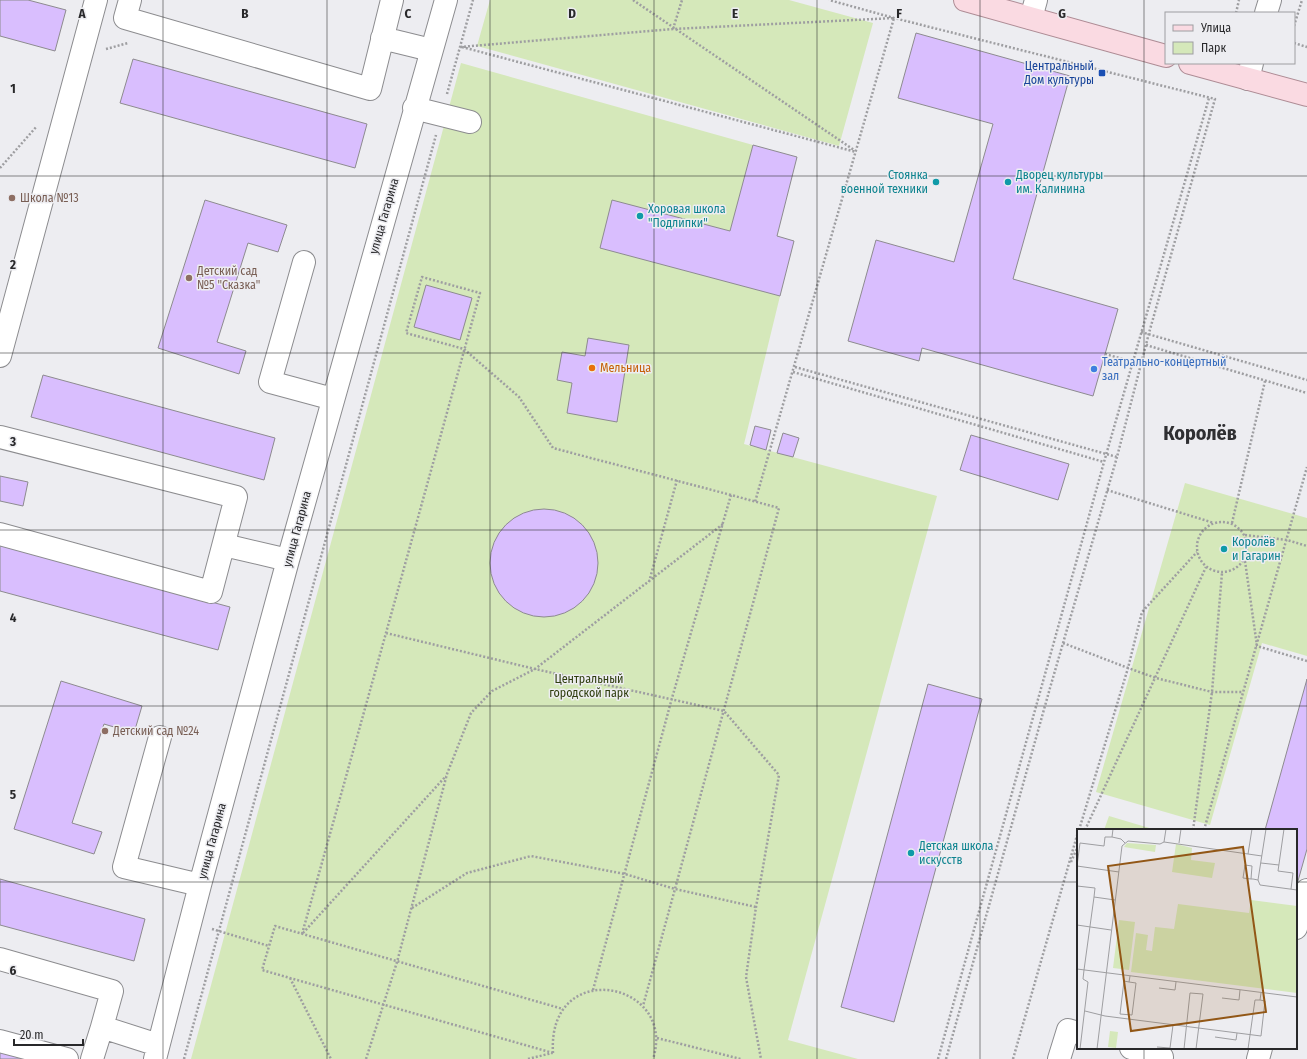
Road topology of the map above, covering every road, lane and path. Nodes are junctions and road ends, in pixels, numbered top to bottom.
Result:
1 (96, 0) edge
2 (130, 0) edge
3 (392, 0) edge
4 (446, 0) edge
5 (473, 0) edge
6 (633, 0) edge
7 (682, 0) edge
8 (829, 0) edge
9 (965, 0) edge
10 (1239, 0) edge
11 (1270, 0) edge
12 (1302, 0) edge
13 (1033, 9) edge
14 (1236, 12) edge
15 (1266, 12) edge
16 (894, 18) junction
17 (1295, 23) edge
18 (673, 28) junction
19 (382, 38) junction
20 (1295, 43) edge
21 (460, 47) junction
22 (1307, 47) edge
23 (431, 50) junction
24 (1165, 56) edge
25 (1198, 64) edge
26 (1250, 71) edge
27 (1307, 95) edge
28 (1209, 98) junction
29 (414, 108) junction
30 (441, 115) junction
31 (470, 122) dead end
32 (856, 152) junction
33 (304, 262) dead end
34 (4, 328) edge
35 (1141, 332) junction
36 (1149, 333) junction
37 (1146, 345) junction
38 (464, 349) junction
39 (1105, 354) dead end
40 (0, 356) edge
41 (1133, 362) junction
42 (1141, 364) junction
43 (795, 367) junction
44 (793, 372) junction
45 (1307, 380) edge
46 (1265, 381) junction
47 (1307, 393) edge
48 (333, 399) junction
49 (0, 437) edge
50 (1108, 454) junction
51 (1117, 457) junction
52 (1104, 462) junction
53 (1307, 467) edge
54 (677, 480) junction
55 (1107, 490) junction
56 (731, 495) junction
57 (756, 502) junction
58 (1214, 523) junction
59 (1232, 523) junction
60 (724, 524) junction
61 (0, 534) edge
62 (1245, 534) junction
63 (1287, 540) junction
64 (224, 544) junction
65 (1307, 546) edge
66 (1197, 552) junction
67 (288, 560) junction
68 (1244, 560) junction
69 (1206, 567) junction
70 (1222, 573) junction
71 (649, 583) junction
72 (386, 633) junction
73 (1063, 643) junction
74 (1257, 646) junction
75 (1307, 661) edge
76 (1128, 668) junction
77 (535, 669) junction
78 (1156, 678) junction
79 (1212, 692) junction
80 (1243, 692) junction
81 (672, 698) junction
82 (724, 711) junction
83 (160, 737) dead end
84 (447, 774) junction
85 (1079, 829) edge
86 (1085, 829) edge
87 (1193, 829) edge
88 (1204, 829) edge
89 (1077, 834) edge
90 (1077, 848) edge
91 (1066, 871) junction
92 (625, 874) junction
93 (200, 885) junction
94 (675, 889) junction
95 (1307, 890) edge
96 (756, 907) junction
97 (412, 908) junction
98 (190, 923) junction
99 (1297, 925) edge
100 (219, 931) junction
101 (302, 934) junction
102 (269, 946) junction
103 (0, 959) edge
104 (397, 962) junction
105 (290, 978) junction
106 (594, 990) junction
107 (383, 1005) junction
108 (643, 1006) junction
109 (563, 1009) junction
110 (102, 1027) junction
111 (1077, 1033) edge
112 (657, 1038) junction
113 (0, 1041) edge
114 (1134, 1049) edge
115 (1261, 1049) edge
116 (157, 1052) edge
117 (553, 1053) junction
118 (67, 1059) edge
119 (92, 1059) edge
120 (184, 1059) edge
121 (331, 1059) edge
122 (366, 1059) edge
123 (528, 1059) edge
124 (654, 1059) edge
125 (741, 1059) edge
126 (761, 1059) edge
127 (938, 1059) edge
128 (946, 1059) edge
129 (1013, 1059) edge
130 (1059, 1059) edge
131 (1161, 1059) edge
132 (1258, 1059) edge

1 - 34 street
2 - 19 street
3 - 19 street
4 - 23 street, улица Гагарина
5 - 21 path
6 - 18 path
7 - 18 path
8 - 16 path
9 - 13 main road
10 - 14 path
11 - 15 street
12 - 17 path
13 - 24 main road
16 - 18 path
16 - 28 path
16 - 32 path
18 - 21 path
18 - 32 path
19 - 23 street
20 - 22 path
21 - 30 path
21 - 32 path
23 - 29 street, улица Гагарина
25 - 26 main road
26 - 27 main road
28 - 35 path
28 - 36 path
29 - 30 street
29 - 48 street, улица Гагарина
30 - 31 street
30 - 100 path
32 - 43 path
33 - 48 street
34 - 40 street
35 - 36 path
35 - 41 path
36 - 37 path
36 - 45 path
37 - 42 path
37 - 46 path
38 - 38 path
38 - 54 path
38 - 72 path
39 - 41 path
41 - 42 path
41 - 50 path
42 - 51 path
43 - 44 path
43 - 50 path
44 - 52 path
44 - 57 path
46 - 47 path
46 - 59 path
48 - 67 street, улица Гагарина
49 - 64 street
50 - 51 path
50 - 52 path
51 - 55 path
52 - 127 path
53 - 63 path
54 - 56 path
54 - 71 path
55 - 58 path
55 - 73 path
56 - 57 path
56 - 60 path
57 - 82 path
58 - 59 path
58 - 66 path
59 - 62 path
60 - 71 path
60 - 81 path
61 - 64 street
62 - 63 path
62 - 68 path
63 - 65 path
63 - 74 path
64 - 67 street
66 - 69 path
66 - 76 path
67 - 93 street, улица Гагарина
68 - 70 path
68 - 74 path
69 - 70 path
69 - 78 path
70 - 79 path
71 - 77 path
72 - 77 path
72 - 101 path
73 - 76 path
73 - 128 path
74 - 75 path
74 - 80 path
76 - 78 path
76 - 85 path
77 - 81 path
77 - 84 path
78 - 79 path
78 - 86 path
79 - 80 path
79 - 87 path
80 - 88 path
81 - 82 path
81 - 92 path
82 - 94 path
82 - 96 path
83 - 93 street
84 - 97 path
84 - 101 path
89 - 91 path
90 - 91 path
91 - 129 path
92 - 94 path
92 - 97 path
92 - 106 path
93 - 98 street, улица Гагарина
94 - 96 path
94 - 108 path
95 - 99 street
96 - 126 path
97 - 104 path
98 - 100 path
98 - 116 street, улица Гагарина
100 - 102 path
100 - 120 path
101 - 102 path
101 - 104 path
102 - 105 path
103 - 110 street
104 - 107 path
104 - 109 path
105 - 107 path
105 - 121 path
106 - 108 path
106 - 109 path
107 - 117 path
107 - 122 path
108 - 112 path
109 - 117 path
110 - 116 street
110 - 119 street
111 - 130 street
112 - 124 path
112 - 125 path
113 - 118 street
114 - 131 street
115 - 132 street
117 - 123 path

